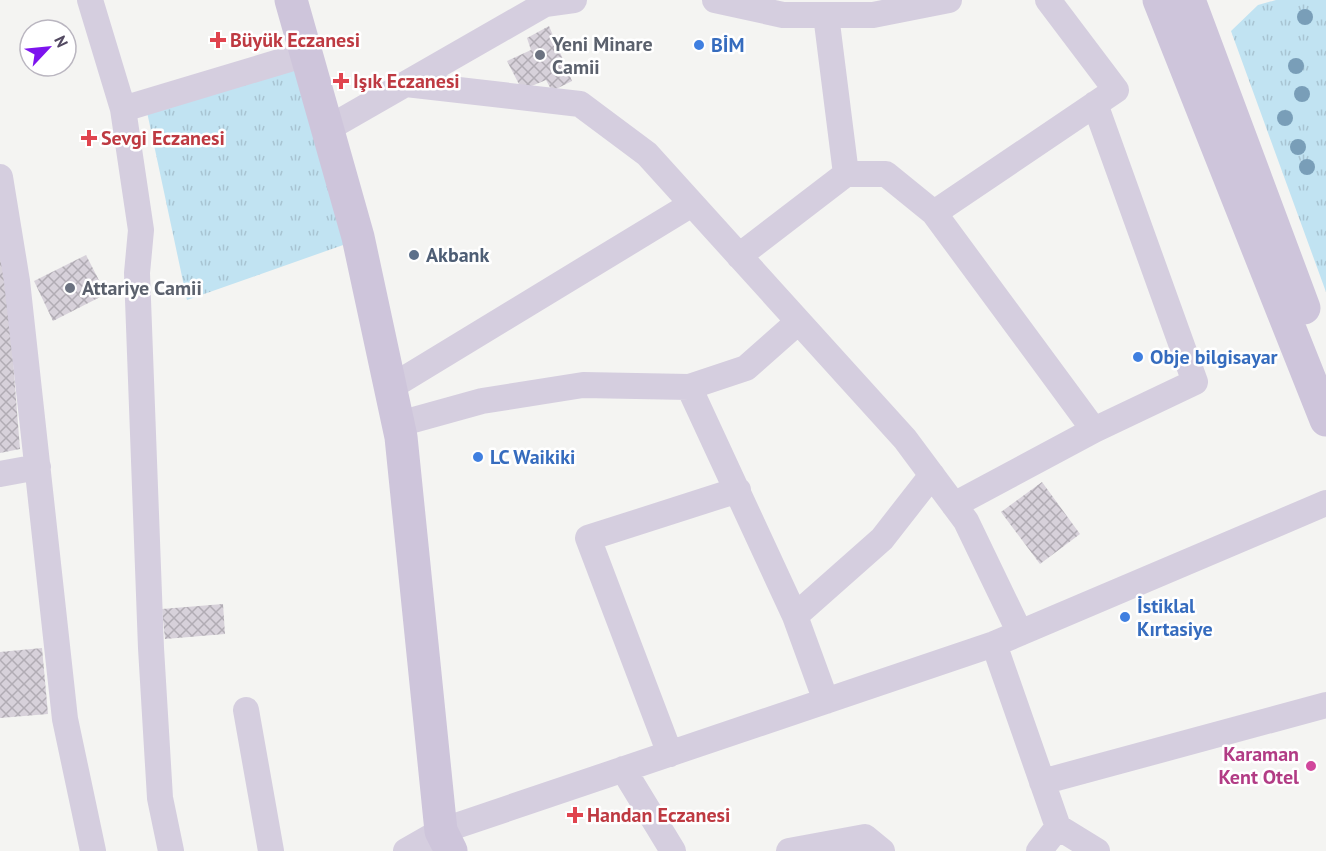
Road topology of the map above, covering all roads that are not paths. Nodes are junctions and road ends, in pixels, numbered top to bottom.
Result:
1 (90, 0) edge
2 (291, 0) edge
3 (574, 0) edge
4 (715, 0) edge
5 (950, 0) edge
6 (1048, 0) edge
7 (1159, 0) edge
8 (1189, 0) edge
9 (544, 2) edge
10 (743, 3) edge
11 (826, 15) junction
12 (306, 54) junction
13 (406, 84) junction
14 (1095, 104) junction
15 (123, 108) junction
16 (327, 129) junction
17 (846, 174) junction
18 (0, 177) edge
19 (692, 204) junction
20 (934, 213) junction
21 (739, 256) junction
22 (798, 322) junction
23 (1326, 365) edge
24 (390, 387) junction
25 (689, 387) junction
26 (1326, 420) edge
27 (399, 424) junction
28 (1094, 430) junction
29 (38, 467) junction
30 (0, 474) edge
31 (932, 475) junction
32 (738, 490) junction
33 (1326, 503) edge
34 (954, 505) junction
35 (795, 616) junction
36 (1020, 633) junction
37 (994, 644) junction
38 (826, 701) junction
39 (1326, 705) edge
40 (246, 710) dead end
41 (670, 754) junction
42 (623, 769) junction
43 (1042, 782) junction
44 (1058, 826) junction
45 (446, 841) edge
46 (93, 851) edge
47 (171, 851) edge
48 (270, 851) edge
49 (406, 851) edge
50 (673, 851) edge
51 (789, 851) edge
52 (882, 851) edge
53 (1039, 851) edge
54 (1097, 851) edge

1 - 15 street
2 - 12 street
3 - 9 street
4 - 10 street
5 - 11 street
6 - 14 street
7 - 26 street
8 - 23 street
9 - 13 street
10 - 11 street
11 - 17 street
12 - 15 street
12 - 16 street
13 - 16 street
13 - 19 street
14 - 20 street
14 - 28 street
15 - 47 street
16 - 24 street
17 - 20 street
17 - 21 street
18 - 29 street
19 - 21 street
19 - 24 street
20 - 28 street
21 - 22 street
22 - 25 street
22 - 31 street
24 - 27 street
25 - 27 street
25 - 32 street
27 - 45 street
28 - 34 street
29 - 30 street
29 - 46 street
31 - 34 street
31 - 35 street
32 - 35 street
32 - 41 street
33 - 36 street
34 - 36 street
35 - 38 street
36 - 37 street
37 - 38 street
37 - 43 street
38 - 41 street
39 - 43 street
40 - 48 street
41 - 42 street
42 - 45 street
42 - 50 street
43 - 44 street
44 - 53 street
44 - 54 street
45 - 49 street
51 - 52 street

